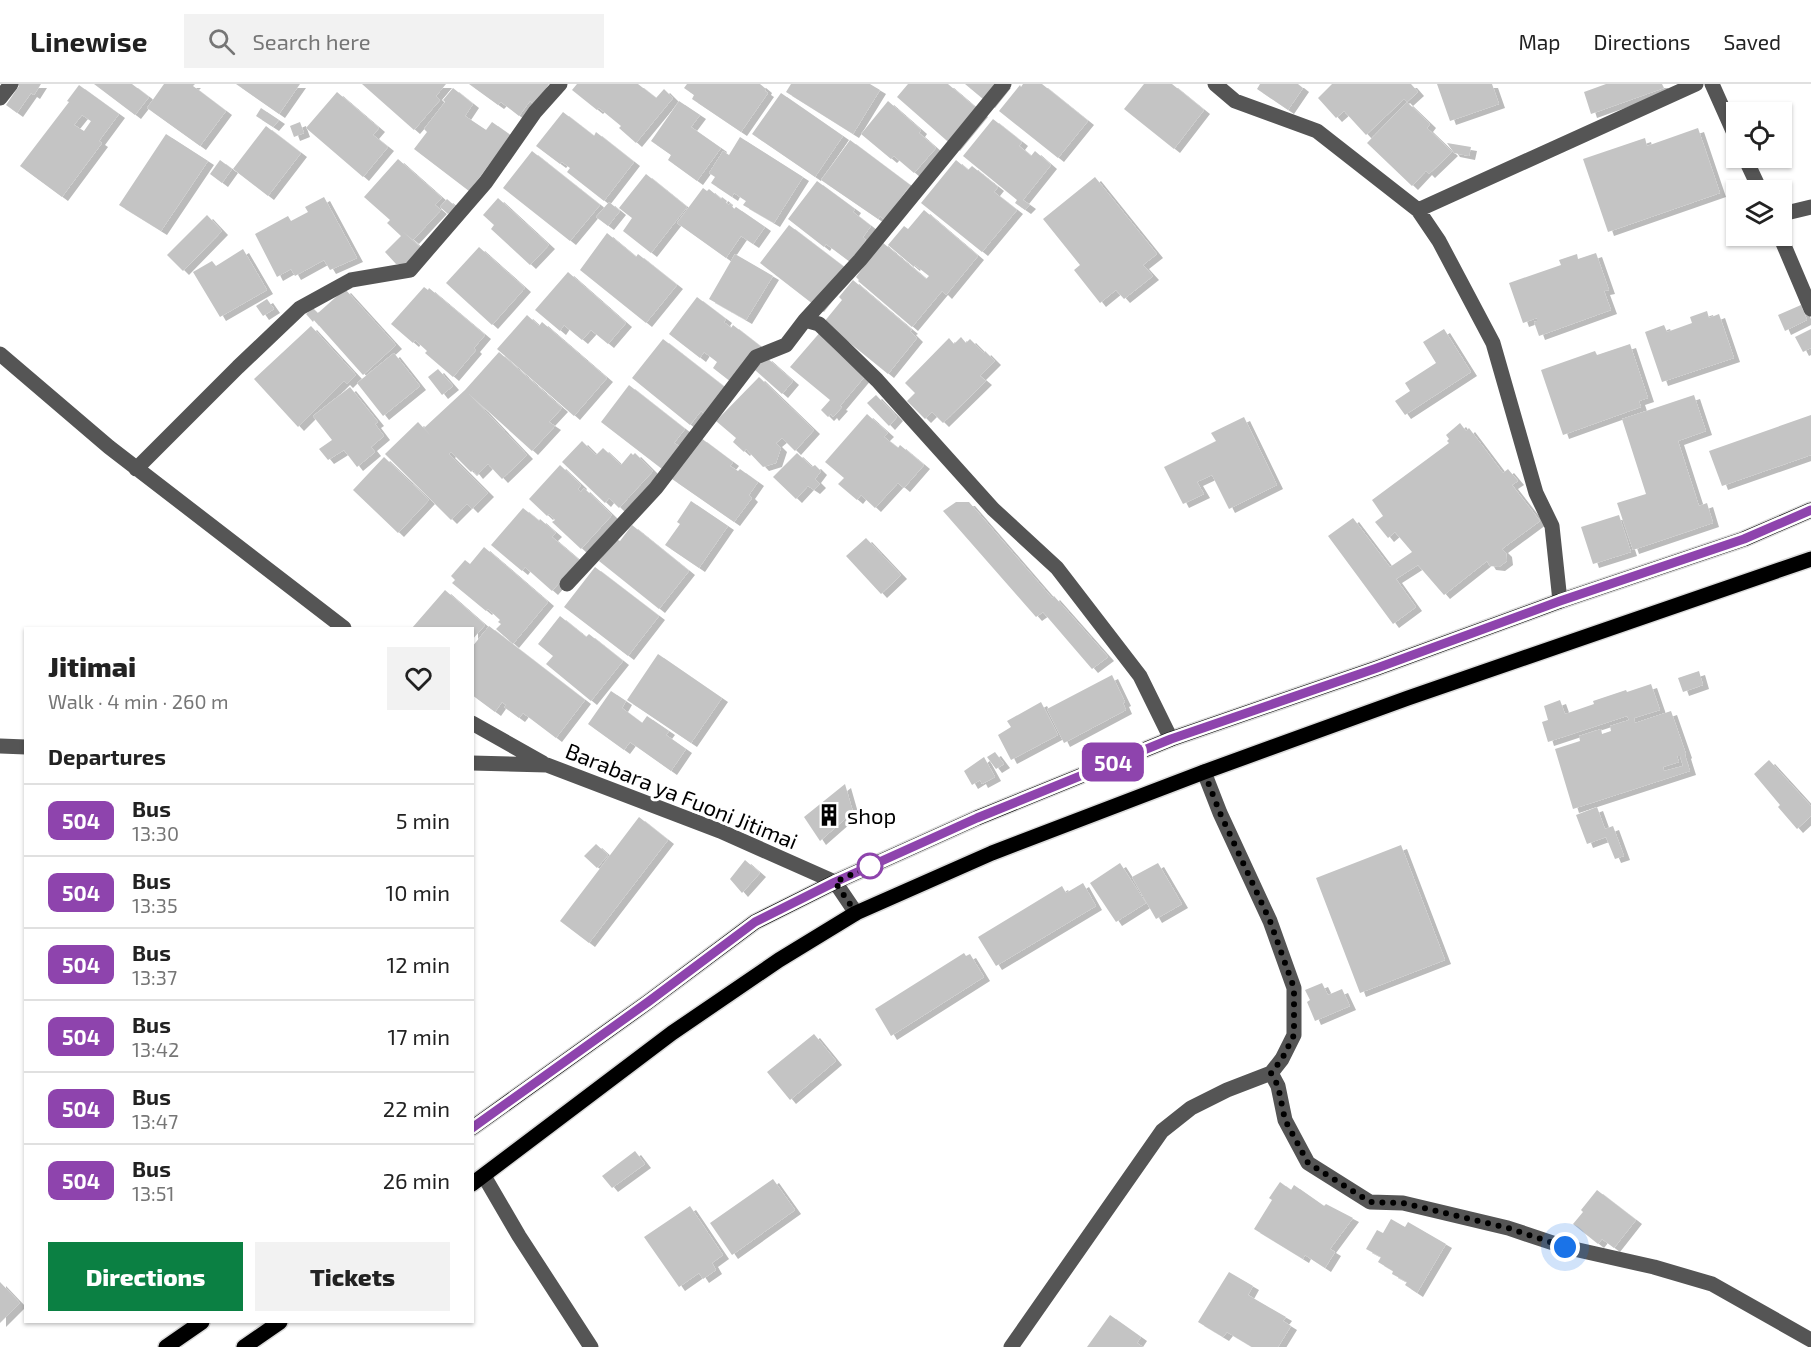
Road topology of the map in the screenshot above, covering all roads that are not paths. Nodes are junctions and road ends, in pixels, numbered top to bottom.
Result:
1 (11, 84) edge
2 (560, 84) edge
3 (1004, 84) edge
4 (1215, 84) edge
5 (1696, 84) edge
6 (1712, 84) edge
7 (0, 98) edge
8 (1726, 115) edge
9 (1811, 207) edge
10 (1418, 210) junction
11 (1792, 212) edge
12 (1784, 246) edge
13 (1811, 309) edge
14 (805, 320) junction
15 (0, 354) edge
16 (136, 469) junction
17 (1811, 510) edge
18 (1811, 559) edge
19 (567, 584) dead end
20 (1560, 601) junction
21 (343, 627) edge
22 (474, 724) edge
23 (1171, 739) junction
24 (0, 746) edge
25 (24, 747) edge
26 (474, 762) edge
27 (547, 765) junction
28 (1204, 772) junction
29 (835, 882) junction
30 (856, 913) junction
31 (1271, 1073) junction
32 (474, 1127) edge
33 (478, 1180) edge
34 (201, 1323) edge
35 (279, 1323) edge
36 (1811, 1340) edge
37 (166, 1347) edge
38 (244, 1347) edge
39 (591, 1347) edge
40 (1011, 1347) edge

1 - 7 street
2 - 16 street
3 - 14 street
4 - 10 street
5 - 10 street
6 - 8 street
9 - 11 street
10 - 20 street
12 - 13 street
14 - 19 street
14 - 23 street
15 - 16 street
16 - 21 street
17 - 20 main road
18 - 28 main road
20 - 23 main road
22 - 27 street
23 - 29 main road
24 - 25 street
26 - 27 street, Barabara ya Fuoni Jitimai
27 - 29 street, Barabara ya Fuoni Jitimai
28 - 30 main road
28 - 31 street
29 - 30 street
29 - 32 main road
30 - 33 main road
31 - 36 street
31 - 40 street
33 - 39 street
34 - 37 main road
35 - 38 main road

